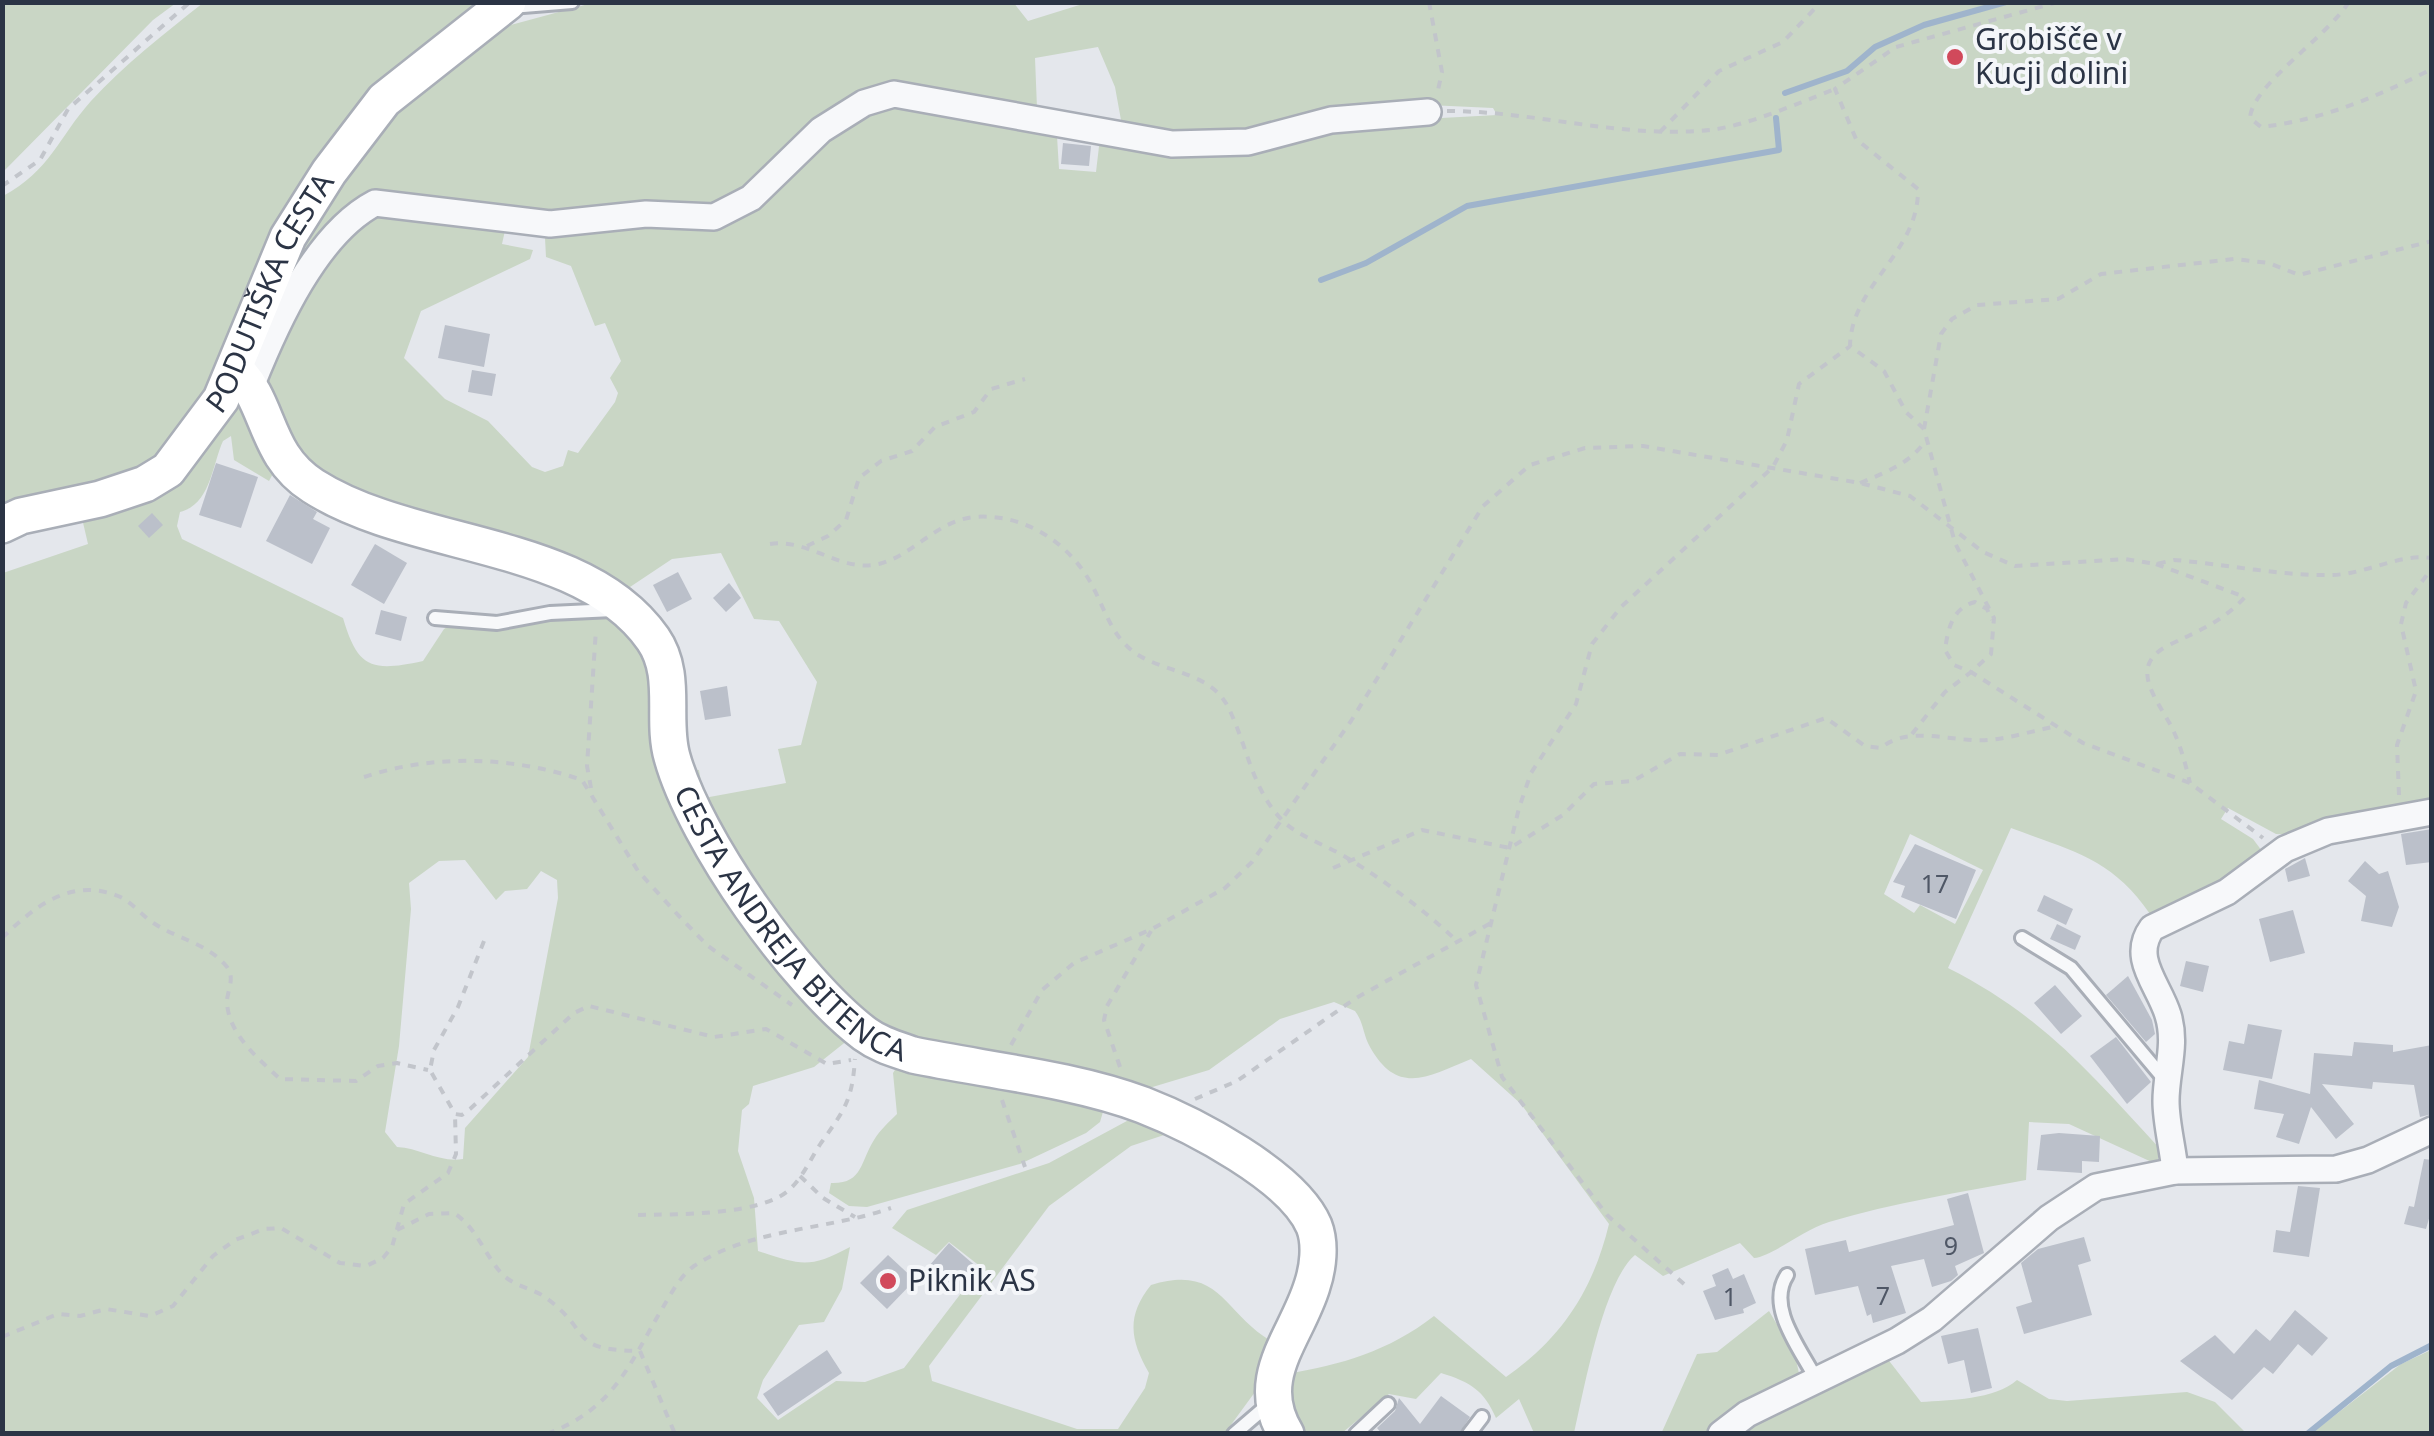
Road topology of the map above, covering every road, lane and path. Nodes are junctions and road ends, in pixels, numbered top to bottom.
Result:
1 (190, 2) edge
2 (572, 2) edge
3 (1428, 2) edge
4 (1821, 2) edge
5 (2058, 2) edge
6 (2349, 2) edge
7 (506, 5) edge
8 (2432, 70) edge
9 (1835, 90) junction
10 (1428, 112) junction
11 (1660, 132) junction
12 (2, 186) edge
13 (2432, 241) edge
14 (1850, 346) junction
15 (244, 377) junction
16 (1025, 379) dead end
17 (1924, 429) junction
18 (1926, 440) junction
19 (1773, 467) junction
20 (1860, 483) junction
21 (2, 525) edge
22 (1950, 527) junction
23 (770, 544) dead end
24 (807, 546) junction
25 (2432, 558) edge
26 (2156, 564) junction
27 (2432, 568) edge
28 (625, 606) junction
29 (435, 618) dead end
30 (1995, 628) junction
31 (596, 629) dead end
32 (1970, 672) junction
33 (2054, 726) junction
34 (1912, 734) junction
35 (364, 777) dead end
36 (2190, 783) junction
37 (591, 788) junction
38 (2432, 812) edge
39 (2384, 821) junction
40 (1284, 822) junction
41 (1510, 848) junction
42 (2285, 849) junction
43 (1350, 859) junction
44 (1333, 868) dead end
45 (1492, 922) junction
46 (1152, 929) junction
47 (2, 938) edge
48 (2022, 938) dead end
49 (484, 941) dead end
50 (1458, 941) junction
51 (799, 1008) dead end
52 (860, 1046) junction
53 (430, 1070) junction
54 (997, 1072) junction
55 (2167, 1082) junction
56 (1128, 1100) junction
57 (455, 1114) junction
58 (1164, 1115) junction
59 (2432, 1130) edge
60 (1025, 1167) dead end
61 (2175, 1172) junction
62 (800, 1176) junction
63 (891, 1208) dead end
64 (638, 1215) dead end
65 (860, 1219) junction
66 (396, 1230) junction
67 (1787, 1275) dead end
68 (1684, 1284) dead end
69 (2, 1337) edge
70 (640, 1351) junction
71 (1816, 1378) junction
72 (1388, 1404) dead end
73 (1279, 1417) edge
74 (1482, 1417) dead end
75 (548, 1434) edge
76 (675, 1434) edge
77 (1234, 1434) edge
78 (1356, 1434) edge
79 (1469, 1434) edge
80 (1721, 1434) edge

1 - 12 path
2 - 7 lane
3 - 10 path
4 - 11 path
5 - 9 path
6 - 8 path
7 - 15 street, PODUTIŠKA CESTA
9 - 11 path
9 - 14 path
10 - 11 path
10 - 15 street
13 - 17 path
14 - 17 path
14 - 19 path
15 - 21 street, PODUTIŠKA CESTA
15 - 28 street, CESTA ANDREJA BITENCA
16 - 24 path
17 - 18 path
18 - 20 path
18 - 22 path
19 - 20 path
19 - 40 path
19 - 41 path
20 - 22 path
22 - 26 path
22 - 30 path
23 - 24 path
24 - 40 path
25 - 26 path
26 - 36 path
27 - 39 path
28 - 29 lane
28 - 52 street, CESTA ANDREJA BITENCA
30 - 32 path
30 - 32 path
31 - 37 path
32 - 33 path
32 - 34 path
33 - 34 path
33 - 36 path
34 - 41 path
35 - 37 path
36 - 42 path
37 - 51 path
38 - 39 street
39 - 42 street
40 - 43 path
40 - 46 path
41 - 43 path
41 - 45 path
42 - 55 street
43 - 44 path
43 - 50 path
45 - 50 path
45 - 68 path
46 - 54 path
46 - 56 path
47 - 53 path
48 - 55 lane
49 - 53 path
50 - 58 path
52 - 54 street, CESTA ANDREJA BITENCA
52 - 57 path
52 - 62 path
53 - 57 path
54 - 56 street, CESTA ANDREJA BITENCA
54 - 60 path
55 - 61 street
56 - 58 street, CESTA ANDREJA BITENCA
57 - 66 path
58 - 73 street, CESTA ANDREJA BITENCA
59 - 61 street
61 - 71 street
62 - 64 path
62 - 65 path
63 - 65 path
65 - 70 path
66 - 69 path
66 - 70 path
67 - 71 lane
70 - 75 path
70 - 76 path
71 - 80 street
72 - 78 lane
73 - 77 lane
74 - 79 lane

